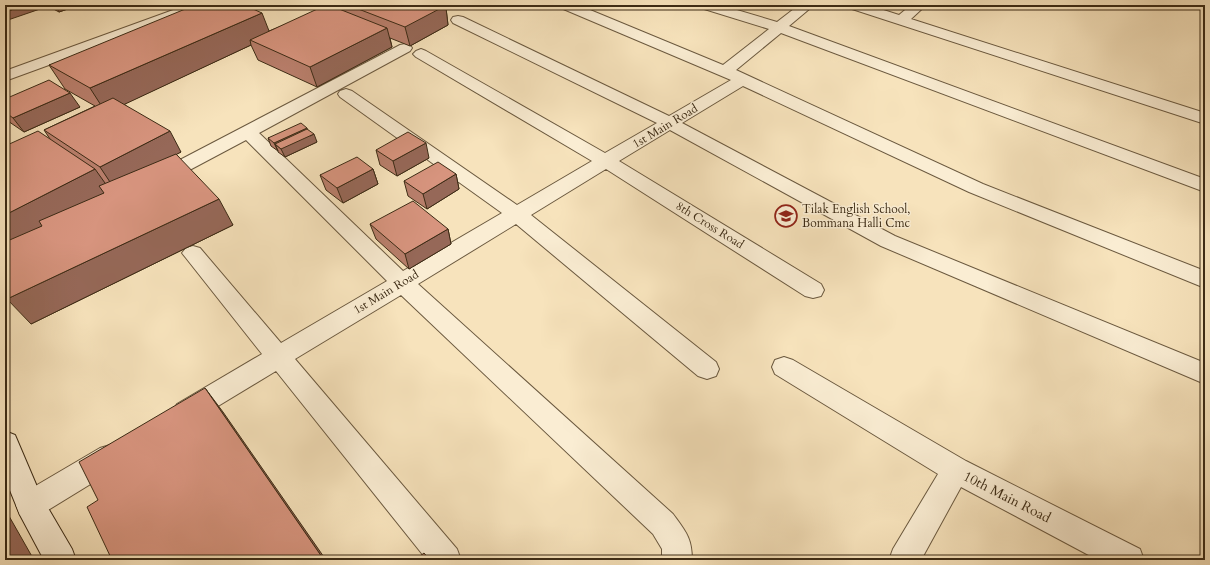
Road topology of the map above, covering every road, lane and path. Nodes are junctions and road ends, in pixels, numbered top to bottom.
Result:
1 (200, 5) edge
2 (566, 5) edge
3 (706, 5) edge
4 (807, 5) edge
5 (854, 5) edge
6 (919, 5) edge
7 (458, 20) dead end
8 (901, 20) junction
9 (778, 27) junction
10 (391, 42) dead end
11 (421, 54) dead end
12 (734, 75) junction
13 (5, 76) edge
14 (346, 94) dead end
15 (1205, 119) edge
16 (670, 123) junction
17 (247, 132) junction
18 (606, 160) junction
19 (1205, 186) edge
20 (143, 187) edge
21 (517, 214) junction
22 (193, 253) dead end
23 (1205, 280) edge
24 (402, 282) junction
25 (813, 290) dead end
26 (278, 356) junction
27 (784, 367) dead end
28 (707, 369) dead end
29 (1205, 374) edge
30 (171, 420) edge
31 (5, 443) edge
32 (124, 449) edge
33 (956, 470) junction
34 (30, 505) junction
35 (61, 560) edge
36 (446, 560) edge
37 (677, 560) edge
38 (904, 560) edge
39 (1129, 560) edge

1 - 13 street
2 - 12 street
3 - 9 street
4 - 9 street, 1st Main Road
5 - 8 street
6 - 8 street
7 - 16 street
8 - 15 street
9 - 12 street, 1st Main Road
9 - 19 street
10 - 17 street
11 - 18 street, 8th Cross Road
12 - 16 street, 1st Main Road
12 - 23 street
14 - 21 street
16 - 18 street, 1st Main Road
16 - 29 street
17 - 20 street
17 - 24 street
18 - 21 street, 1st Main Road
18 - 25 street, 8th Cross Road
21 - 24 street, 1st Main Road
21 - 28 street
22 - 26 street
24 - 26 street, 1st Main Road
24 - 37 street
26 - 30 street, 1st Main Road
26 - 36 street
27 - 33 street
31 - 34 street
32 - 34 street
33 - 38 street, 10th Main Road
33 - 39 street, 10th Main Road
34 - 35 street

